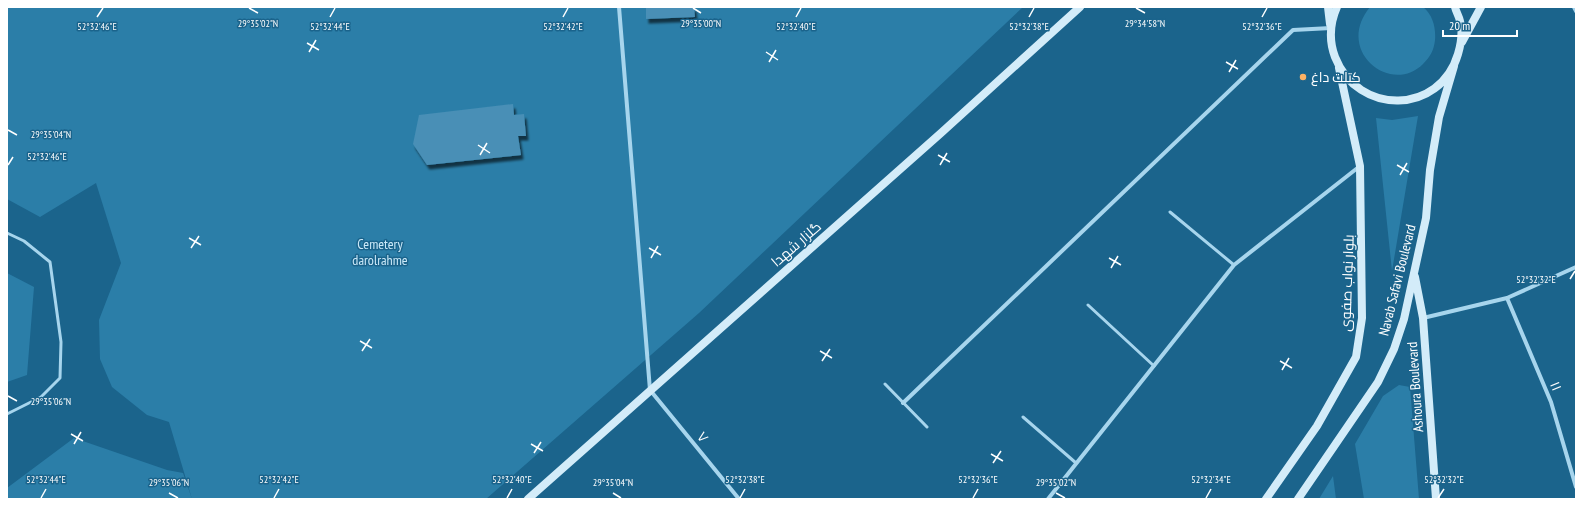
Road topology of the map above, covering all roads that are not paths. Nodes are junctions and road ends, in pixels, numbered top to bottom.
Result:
1 (619, 7) edge
2 (1080, 7) edge
3 (1328, 7) edge
4 (1337, 7) edge
5 (1455, 7) edge
6 (1481, 7) edge
7 (1574, 7) edge
8 (1576, 11) edge
9 (1331, 28) junction
10 (1462, 42) junction
11 (1454, 66) junction
12 (1339, 68) junction
13 (1360, 166) junction
14 (1170, 212) dead end
15 (7, 233) edge
16 (1234, 265) junction
17 (1576, 267) edge
18 (1414, 274) junction
19 (1507, 298) junction
20 (1088, 304) dead end
21 (1423, 318) junction
22 (1154, 366) junction
23 (885, 384) dead end
24 (650, 390) junction
25 (904, 403) junction
26 (7, 414) edge
27 (1023, 417) dead end
28 (927, 427) dead end
29 (1076, 463) junction
30 (1576, 487) edge
31 (529, 499) edge
32 (739, 499) edge
33 (1048, 499) edge
34 (1266, 499) edge
35 (1298, 499) edge
36 (1436, 499) edge

1 - 24 street
2 - 24 main road, گلزار شهدا
3 - 9 main road
4 - 9 main road
5 - 10 main road
6 - 10 main road
7 - 8 street
9 - 12 main road
9 - 25 street
10 - 11 main road, Navab Safavi Boulevard
11 - 12 main road
11 - 18 main road, Navab Safavi Boulevard
12 - 13 main road, بلوار نواب صفوی
13 - 16 street
13 - 34 main road, بلوار نواب صفوی
14 - 16 lane
15 - 26 lane
16 - 22 street
17 - 19 street
18 - 21 main road, Ashoura Boulevard
18 - 35 main road, Navab Safavi Boulevard
19 - 21 street
19 - 30 street, ۱۱
20 - 22 lane
21 - 36 main road, Ashoura Boulevard
22 - 29 street
23 - 25 lane
24 - 31 main road, گلزار شهدا
24 - 32 street, ۷
25 - 28 lane
27 - 29 lane
29 - 33 street

